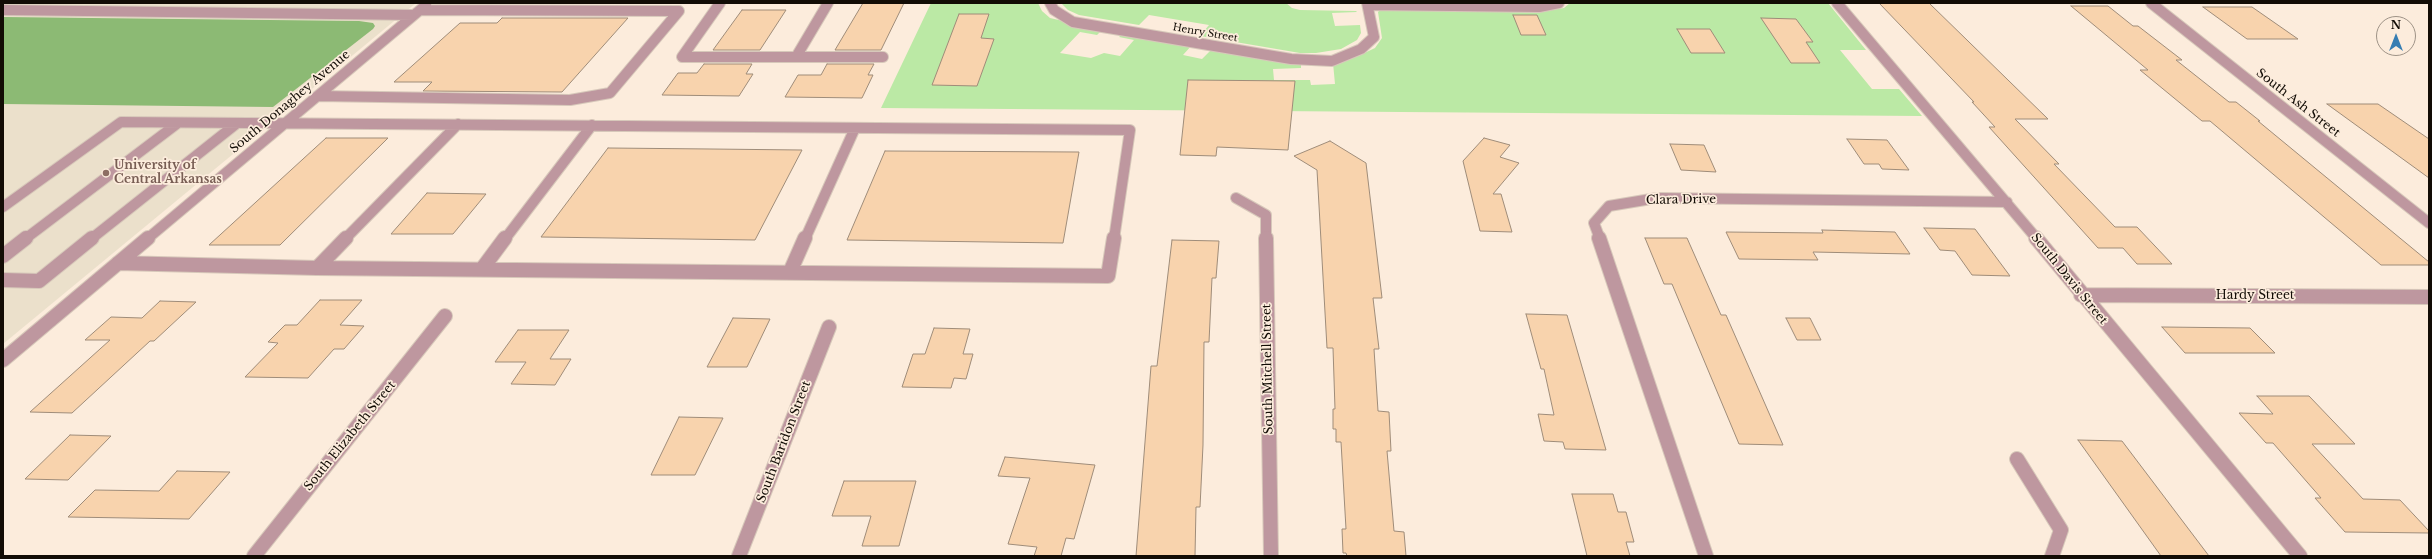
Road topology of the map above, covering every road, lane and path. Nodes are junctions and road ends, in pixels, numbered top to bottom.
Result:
1 (52, 3) edge
2 (720, 3) edge
3 (828, 3) edge
4 (1050, 3) edge
5 (1559, 3) edge
6 (1837, 3) edge
7 (2151, 3) edge
8 (1367, 4) edge
9 (421, 9) edge
10 (3, 10) edge
11 (39, 11) junction
12 (796, 57) junction
13 (883, 57) dead end
14 (318, 96) junction
15 (178, 123) junction
16 (236, 124) junction
17 (458, 124) junction
18 (282, 125) junction
19 (592, 125) junction
20 (855, 128) junction
21 (1236, 198) dead end
22 (2007, 202) junction
23 (3, 207) edge
24 (2429, 223) edge
25 (3, 256) edge
26 (118, 263) junction
27 (317, 268) junction
28 (482, 269) junction
29 (790, 272) junction
30 (3, 280) edge
31 (2082, 295) junction
32 (2429, 297) edge
33 (445, 316) dead end
34 (829, 327) dead end
35 (3, 360) edge
36 (2017, 459) dead end
37 (254, 556) edge
38 (739, 556) edge
39 (1271, 556) edge
40 (1706, 556) edge
41 (2052, 556) edge
42 (2300, 556) edge

1 - 11 street
2 - 12 street
3 - 12 street
4 - 8 street, Henry Street
5 - 8 street
6 - 22 street, South Davis Street
7 - 24 street, South Ash Street
9 - 11 street
9 - 14 street, South Donaghey Avenue
9 - 14 street
10 - 11 street
12 - 13 street
14 - 18 street, South Donaghey Avenue
15 - 16 street
15 - 23 street
15 - 25 street
16 - 18 street
16 - 30 street
17 - 18 street
17 - 19 street
17 - 27 street
18 - 26 street, South Donaghey Avenue
19 - 20 street
19 - 28 street
20 - 29 street
20 - 29 street
21 - 39 street, South Mitchell Street
22 - 31 street, South Davis Street
22 - 40 street, Clara Drive
26 - 27 street
26 - 35 street, South Donaghey Avenue
27 - 28 street
28 - 29 street
31 - 32 street, Hardy Street
31 - 42 street, South Davis Street
33 - 37 street, South Elizabeth Street
34 - 38 street, South Baridon Street
36 - 41 street

